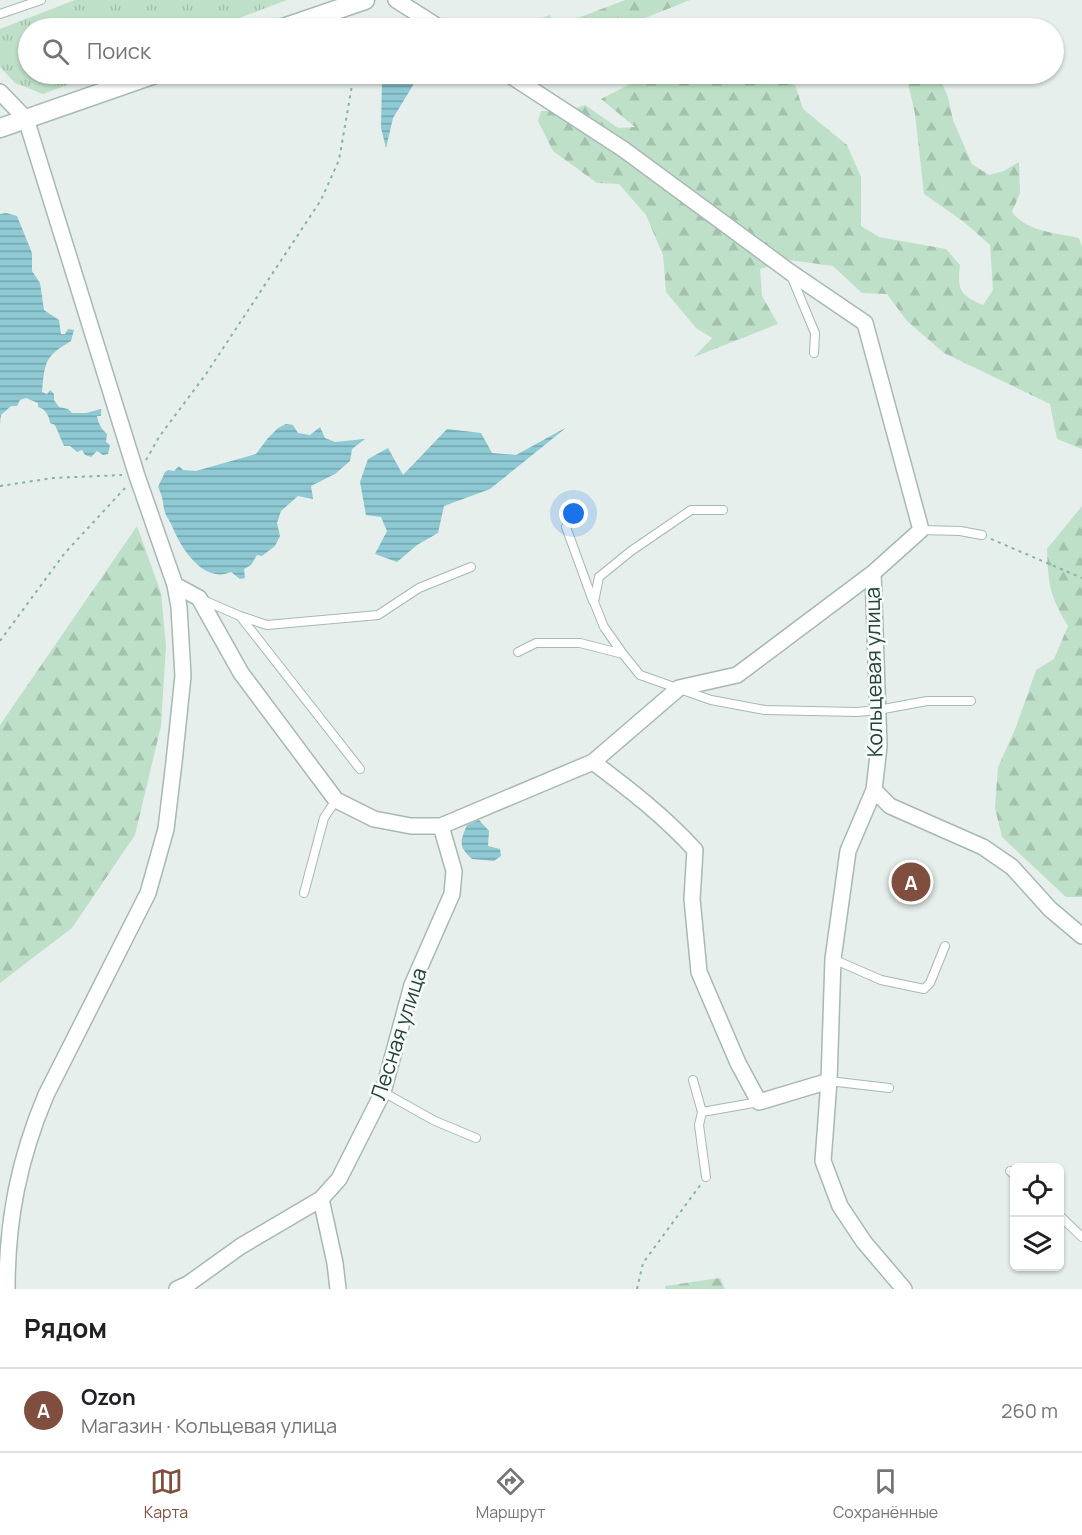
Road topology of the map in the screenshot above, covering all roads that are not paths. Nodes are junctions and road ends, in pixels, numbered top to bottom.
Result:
1 (41, 0) edge
2 (365, 0) edge
3 (396, 0) edge
4 (0, 14) edge
5 (312, 18) edge
6 (424, 18) edge
7 (126, 84) edge
8 (523, 84) edge
9 (0, 92) edge
10 (26, 119) junction
11 (0, 128) edge
12 (790, 272) junction
13 (814, 352) dead end
14 (723, 510) dead end
15 (566, 527) dead end
16 (921, 530) junction
17 (982, 535) road end
18 (471, 567) dead end
19 (873, 573) junction
20 (175, 585) junction
21 (199, 598) junction
22 (594, 602) junction
23 (240, 616) junction
24 (518, 652) dead end
25 (623, 654) junction
26 (679, 688) junction
27 (971, 701) dead end
28 (878, 710) junction
29 (593, 762) junction
30 (360, 769) dead end
31 (874, 789) junction
32 (336, 800) junction
33 (441, 826) junction
34 (304, 893) dead end
35 (1082, 936) edge
36 (945, 946) dead end
37 (833, 959) junction
38 (693, 1080) dead end
39 (829, 1081) junction
40 (889, 1088) dead end
41 (383, 1092) junction
42 (759, 1102) junction
43 (702, 1112) junction
44 (476, 1138) dead end
45 (706, 1177) road end
46 (321, 1199) junction
47 (1060, 1217) edge
48 (1082, 1237) edge
49 (7, 1289) edge
50 (177, 1289) edge
51 (338, 1289) edge
52 (904, 1289) edge

1 - 4 lane
2 - 5 main road
3 - 6 street
7 - 10 main road
8 - 12 street
9 - 10 street
10 - 11 main road
10 - 20 street
12 - 13 lane
12 - 16 street
14 - 22 lane
15 - 22 lane
16 - 17 lane
16 - 19 street, Кольцевая улица
18 - 23 lane
19 - 26 street
19 - 28 street, Кольцевая улица
20 - 21 street
20 - 49 street
21 - 23 lane
21 - 32 street
22 - 25 lane
23 - 30 lane
24 - 25 lane
25 - 26 lane
26 - 28 lane
26 - 29 street
27 - 28 lane
28 - 31 street, Кольцевая улица
29 - 33 street
29 - 42 street
31 - 35 street
31 - 37 street, Кольцевая улица
32 - 33 street
32 - 34 lane
33 - 41 street, Лесная улица
36 - 37 lane
37 - 39 street, Кольцевая улица
38 - 43 lane
39 - 40 lane
39 - 42 street
39 - 52 street, Кольцевая улица
41 - 44 lane
41 - 46 street, Лесная улица
42 - 43 lane
43 - 45 lane
46 - 50 street, Лесная улица
46 - 51 street
47 - 48 lane

